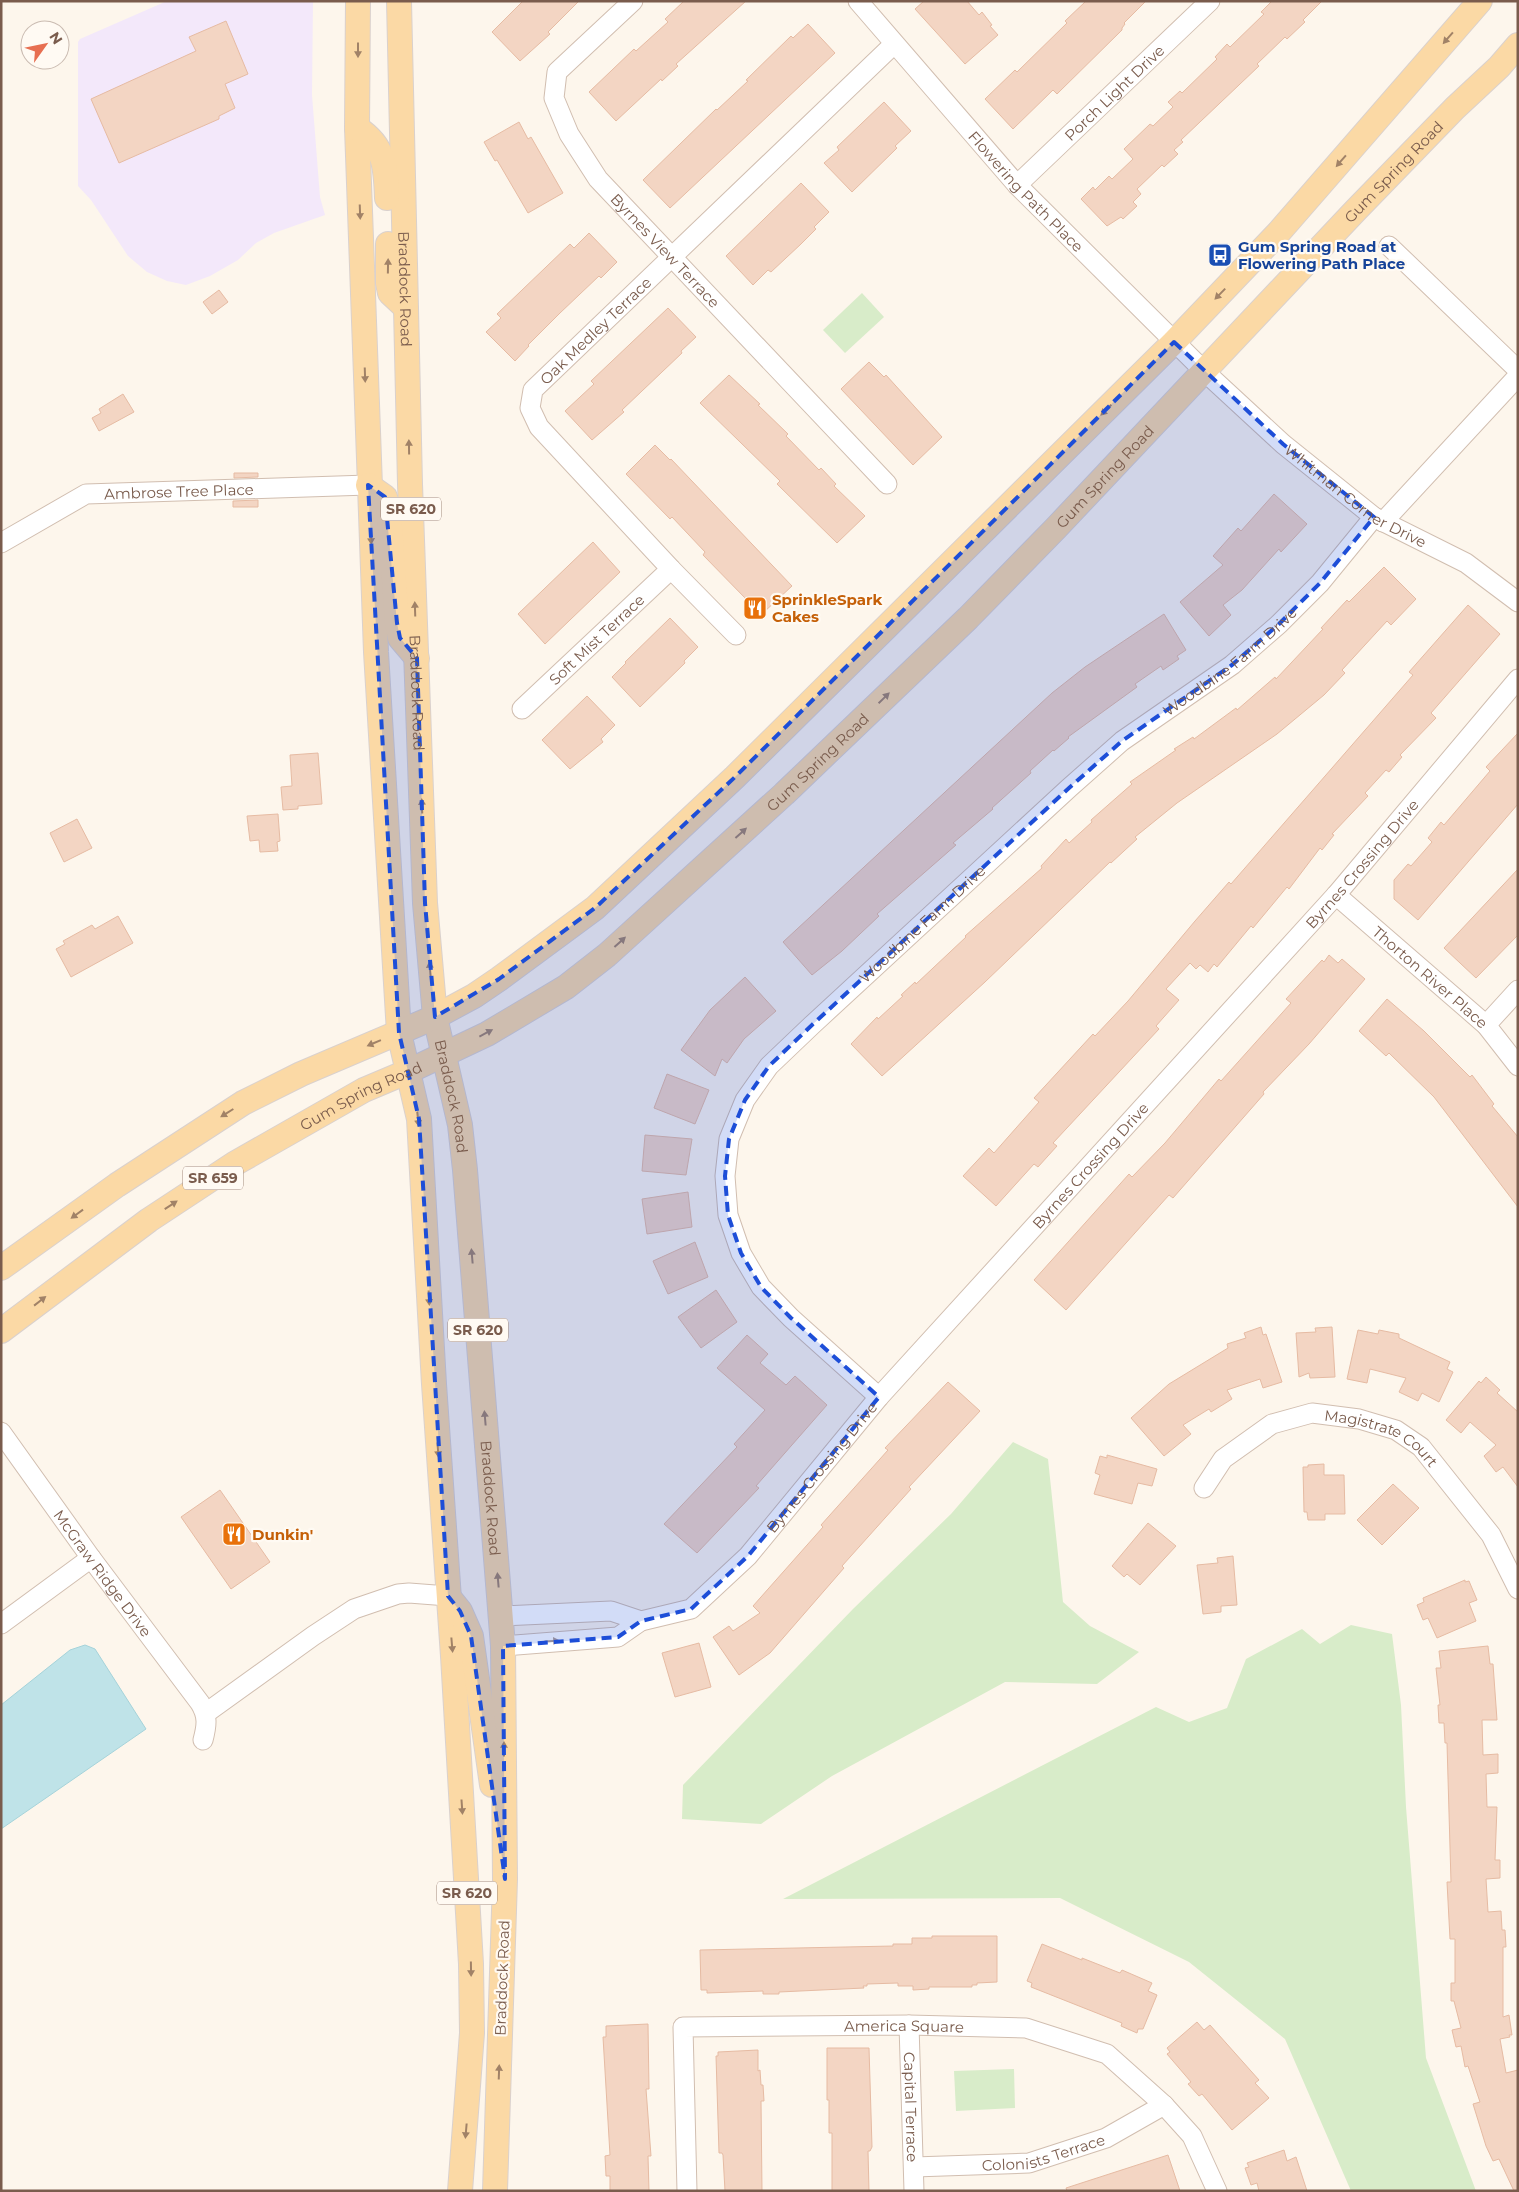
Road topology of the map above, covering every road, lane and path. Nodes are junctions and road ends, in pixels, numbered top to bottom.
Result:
1 (358, 1) edge
2 (399, 1) edge
3 (633, 1) edge
4 (858, 1) edge
5 (1210, 1) edge
6 (1480, 1) edge
7 (893, 45) junction
8 (1518, 45) edge
9 (357, 128) junction
10 (1018, 186) junction
11 (1389, 246) dead end
12 (671, 257) junction
13 (405, 307) junction
14 (1174, 342) junction
15 (1518, 370) edge
16 (1205, 372) junction
17 (1518, 376) edge
18 (887, 484) dead end
19 (368, 485) junction
20 (1378, 520) junction
21 (1, 543) edge
22 (671, 569) junction
23 (1518, 602) edge
24 (736, 635) dead end
25 (417, 658) junction
26 (1518, 679) edge
27 (522, 709) dead end
28 (1336, 895) junction
29 (1518, 990) edge
30 (435, 1017) junction
31 (1486, 1025) junction
32 (399, 1033) junction
33 (442, 1055) junction
34 (1518, 1066) edge
35 (409, 1071) junction
36 (1, 1268) edge
37 (1, 1331) edge
38 (879, 1397) junction
39 (1, 1432) edge
40 (1204, 1488) dead end
41 (91, 1558) junction
42 (1518, 1589) edge
43 (448, 1596) junction
44 (501, 1616) junction
45 (641, 1621) junction
46 (1, 1624) edge
47 (503, 1646) junction
48 (206, 1713) junction
49 (203, 1740) dead end
50 (505, 1879) junction
51 (910, 2025) junction
52 (1164, 2104) junction
53 (914, 2167) junction
54 (460, 2191) edge
55 (495, 2191) edge
56 (687, 2191) edge
57 (914, 2191) edge
58 (1217, 2191) edge

1 -> 9 main road, Braddock Road
2 - 13 main road, Braddock Road / SR 620
3 - 12 street, Byrnes View Terrace
4 - 7 street, Flowering Path Place
5 - 10 street, Porch Light Drive
6 -> 14 main road, SR 659
7 - 10 street, Flowering Path Place
7 - 12 street, Oak Medley Terrace
8 - 16 main road, Gum Spring Road / SR 659
13 -> 9 main road
9 -> 19 main road, Braddock Road
10 - 14 street, Flowering Path Place
11 - 15 street
12 - 18 street, Byrnes View Terrace
12 - 22 street, Oak Medley Terrace
25 -> 13 main road, Braddock Road / SR 620
14 - 16 street, Flowering Path Place
14 -> 30 main road, SR 659
16 - 20 street, Whitman Corner Drive
33 -> 16 main road, Gum Spring Road / SR 659
17 - 20 street, Woodbine Farm Drive
19 - 21 street, Ambrose Tree Place
19 - 25 main road
19 -> 32 main road, Braddock Road
20 - 23 street, Whitman Corner Drive
20 - 38 street, Woodbine Farm Drive
22 - 24 street, Oak Medley Terrace
22 - 27 street, Soft Mist Terrace
30 -> 25 main road, Braddock Road / SR 620
26 - 28 street, Byrnes Crossing Drive
28 - 31 street, Thorton River Place
28 - 38 street, Byrnes Crossing Drive
29 - 31 street
30 - 32 main road, SR 659
30 - 33 main road, Braddock Road / SR 620
31 - 34 street, Thorton River Place
32 - 35 main road, Braddock Road
32 -> 36 main road, SR 659
33 - 35 main road, Gum Spring Road / SR 659
44 -> 33 main road, Braddock Road / SR 620
37 -> 35 main road, Gum Spring Road / SR 659
35 -> 43 main road, Braddock Road / SR 620
38 - 45 street, Byrnes Crossing Drive
39 - 41 street, McGraw Ridge Drive
40 - 42 street, Magistrate Court
41 - 46 street
41 - 48 street, McGraw Ridge Drive
43 - 48 street
43 - 50 main road
43 -> 54 main road, Braddock Road / SR 620
44 - 45 street
44 - 47 main road, Braddock Road / SR 620
47 -> 45 street, Byrnes Crossing Drive
50 -> 47 main road, Braddock Road / SR 620
48 - 49 street
55 -> 50 main road, Braddock Road / SR 620
51 - 52 street, America Square
51 - 53 street, Capital Terrace
51 - 56 street, America Square
52 - 53 street, Colonists Terrace
52 - 58 street, America Square
53 - 57 street, Capital Terrace

